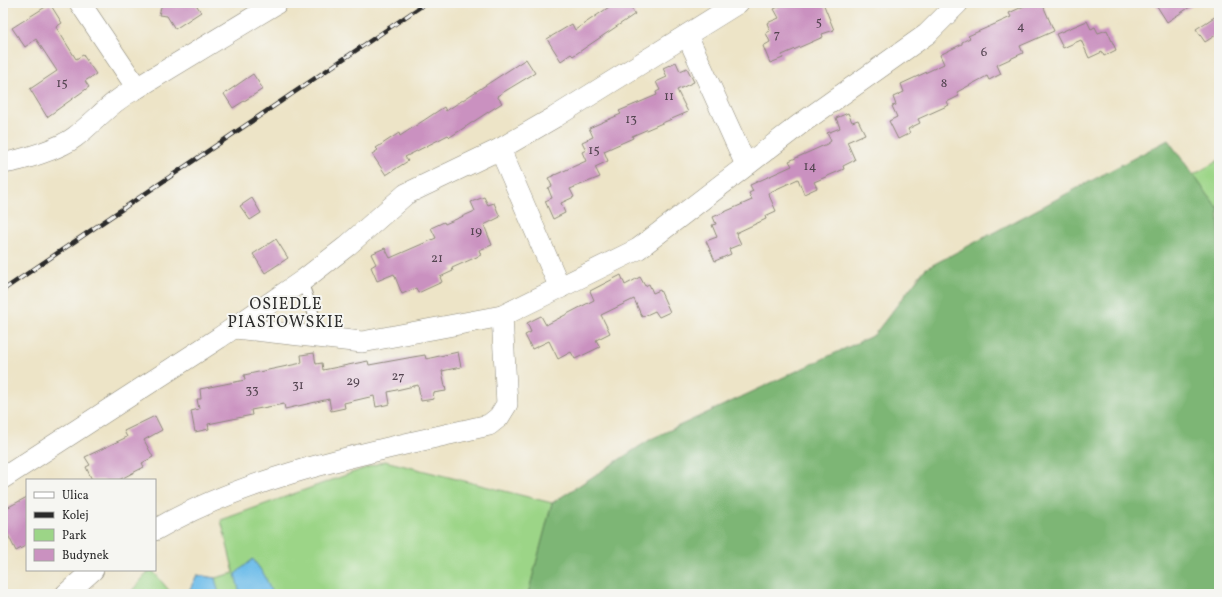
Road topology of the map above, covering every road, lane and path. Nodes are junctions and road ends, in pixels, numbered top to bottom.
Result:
1 (80, 3) edge
2 (277, 3) edge
3 (738, 3) edge
4 (958, 3) edge
5 (687, 35) junction
6 (137, 88) junction
7 (500, 149) junction
8 (3, 163) edge
9 (746, 165) junction
10 (302, 281) junction
11 (560, 288) junction
12 (502, 316) junction
13 (234, 328) junction
14 (322, 338) junction
15 (3, 478) edge
16 (156, 529) edge
17 (92, 571) edge
18 (66, 594) edge

1 - 6 street
2 - 6 street
3 - 5 street
4 - 9 street
5 - 7 street
5 - 9 street
6 - 8 street
7 - 10 street
7 - 11 street
9 - 11 street
10 - 13 street
10 - 14 lane
11 - 12 street
12 - 14 street
12 - 16 street
13 - 14 street
13 - 15 street
17 - 18 street

